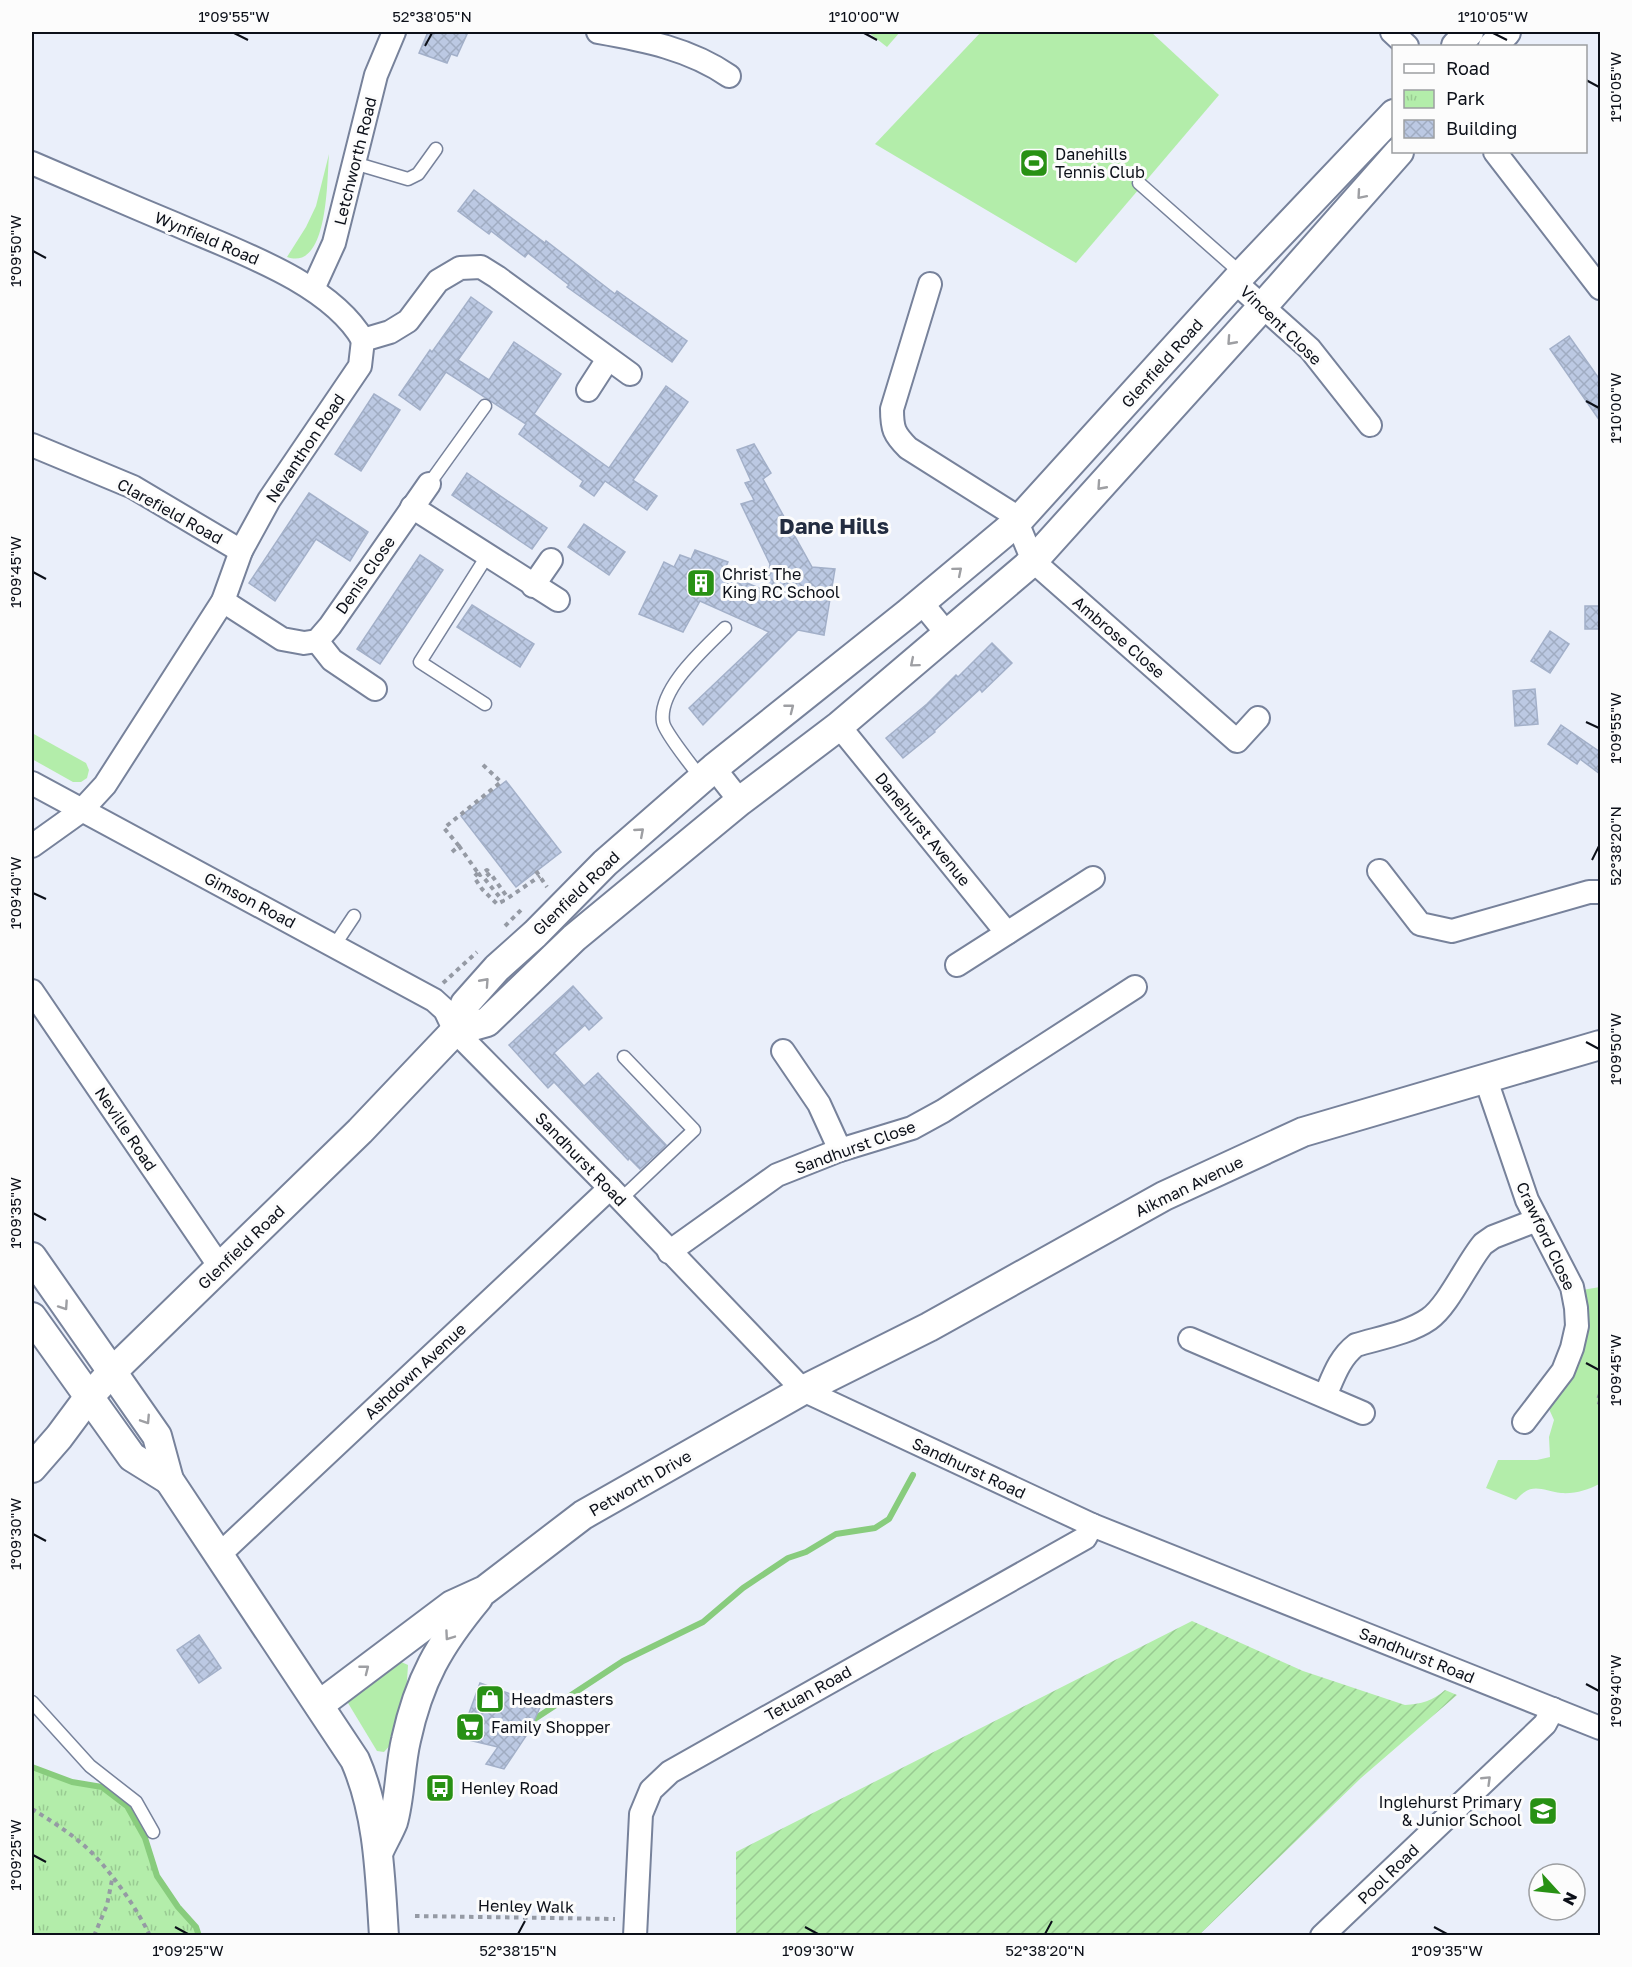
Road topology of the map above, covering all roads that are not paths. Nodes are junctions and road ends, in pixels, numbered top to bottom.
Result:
1 (394, 32) edge
2 (598, 32) edge
3 (1392, 32) edge
4 (1469, 32) edge
5 (1506, 32) edge
6 (663, 38) edge
7 (1406, 45) edge
8 (1457, 45) edge
9 (1493, 45) edge
10 (729, 76) dead end
11 (1392, 116) edge
12 (436, 149) dead end
13 (1398, 153) edge
14 (1496, 153) edge
15 (32, 163) edge
16 (354, 163) junction
17 (1139, 183) dead end
18 (1597, 274) edge
19 (1238, 278) junction
20 (930, 284) dead end
21 (313, 290) junction
22 (1263, 306) junction
23 (363, 340) junction
24 (608, 359) junction
25 (630, 374) dead end
26 (588, 390) dead end
27 (485, 406) dead end
28 (1370, 425) dead end
29 (32, 445) edge
30 (429, 484) joint
31 (412, 507) junction
32 (1017, 522) junction
33 (241, 551) junction
34 (487, 556) junction
35 (551, 560) dead end
36 (1033, 561) junction
37 (533, 586) junction
38 (558, 600) dead end
39 (223, 601) junction
40 (921, 602) junction
41 (725, 628) dead end
42 (948, 635) junction
43 (317, 642) junction
44 (370, 678) dead end
45 (485, 704) dead end
46 (1258, 718) dead end
47 (839, 726) junction
48 (708, 773) junction
49 (32, 783) edge
50 (740, 801) junction
51 (81, 811) junction
52 (32, 846) edge
53 (1379, 871) dead end
54 (1093, 878) dead end
55 (1600, 892) edge
56 (354, 916) dead end
57 (1007, 933) junction
58 (334, 946) junction
59 (957, 965) dead end
60 (1135, 987) dead end
61 (32, 991) edge
62 (455, 1031) junction
63 (1600, 1044) edge
64 (783, 1051) dead end
65 (624, 1057) dead end
66 (1485, 1077) junction
67 (840, 1150) junction
68 (616, 1194) junction
69 (1537, 1220) junction
70 (669, 1252) junction
71 (32, 1257) edge
72 (220, 1267) junction
73 (32, 1317) edge
74 (1190, 1339) dead end
75 (112, 1372) junction
76 (803, 1390) junction
77 (1324, 1396) junction
78 (88, 1398) junction
79 (1363, 1413) dead end
80 (1524, 1422) dead end
81 (32, 1468) edge
82 (169, 1480) junction
83 (1092, 1525) junction
84 (219, 1555) junction
85 (485, 1590) junction
86 (401, 1642) junction
87 (429, 1670) junction
88 (32, 1701) edge
89 (319, 1705) junction
90 (1553, 1709) junction
91 (1600, 1728) edge
92 (405, 1742) junction
93 (355, 1760) junction
94 (153, 1833) dead end
95 (379, 1851) junction
96 (635, 1927) edge
97 (1334, 1932) edge
98 (384, 1935) edge

1 - 16 street, Letchworth Road
2 - 6 street
3 - 7 street
4 - 8 street
5 - 9 street
6 - 10 street
11 - 19 street, Glenfield Road
12 - 16 lane
13 -> 22 street, Glenfield Road
14 - 18 street
15 - 21 street, Wynfield Road
16 - 21 street, Letchworth Road
17 - 19 lane
19 - 22 street, Vincent Close
19 - 32 street, Glenfield Road
20 - 32 street
21 - 23 street, Wynfield Road
22 - 28 street, Vincent Close
22 -> 36 street, Glenfield Road
23 - 24 street
23 - 33 street, Nevanthon Road
24 - 25 street
24 - 26 street
27 - 30 lane
29 - 33 street, Clarefield Road
30 - 31 street, Denis Close
31 - 34 street
31 - 43 street, Denis Close
32 - 36 street, Ambrose Close
40 -> 32 street, Glenfield Road
33 - 39 street, Nevanthon Road
34 - 37 street
34 - 45 lane
35 - 37 street
36 - 42 street, Glenfield Road
36 - 46 street, Ambrose Close
37 - 38 street
39 - 43 street
39 - 51 street, Nevanthon Road
40 - 42 street
48 -> 40 street, Glenfield Road
41 - 48 lane
42 -> 47 street, Glenfield Road
43 - 44 street
47 - 50 street, Glenfield Road
47 - 57 street, Danehurst Avenue
48 - 50 street
62 -> 48 street, Glenfield Road
49 - 51 street, Gimson Road
50 - 62 street, Glenfield Road
51 - 52 street, Nevanthon Road
51 - 58 street, Gimson Road
53 - 55 street
54 - 57 street
56 - 58 lane
57 - 59 street
58 - 62 street, Gimson Road
60 - 67 street, Sandhurst Close
61 - 72 street, Neville Road
62 - 68 street, Sandhurst Road
62 - 72 street, Glenfield Road
63 - 66 street, Aikman Avenue
64 - 67 street
65 - 68 lane
66 - 69 street, Crawford Close
66 - 76 street, Aikman Avenue
67 - 70 street, Sandhurst Close
68 - 70 street, Sandhurst Road
68 - 84 street, Ashdown Avenue
69 - 77 street
69 - 80 street, Crawford Close
70 - 76 street, Sandhurst Road
71 -> 75 street
72 - 75 street, Glenfield Road
73 - 78 street
74 - 77 street
75 - 78 street, Glenfield Road
75 -> 82 street
76 - 83 street, Sandhurst Road
76 - 85 street, Petworth Drive
77 - 79 street
78 - 81 street, Glenfield Road
78 - 82 street
82 - 84 street
83 - 90 street, Sandhurst Road
83 - 96 street, Tetuan Road
84 - 89 street
85 - 86 street, Petworth Drive
85 -> 87 street, Petworth Drive
86 - 87 street
89 -> 86 street, Petworth Drive
87 - 92 street, Petworth Drive
88 - 94 lane
89 - 93 street
90 - 91 street, Sandhurst Road
97 -> 90 street, Pool Road
92 - 93 street
92 - 95 street, Petworth Drive
93 - 95 street
95 - 98 street

